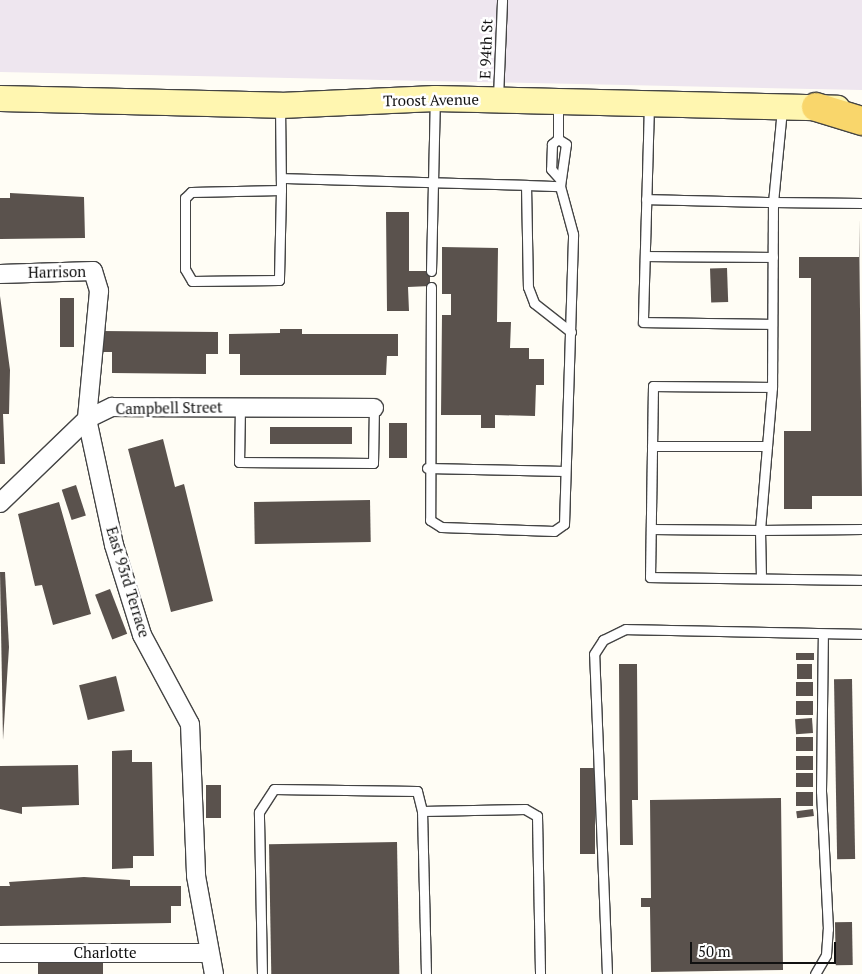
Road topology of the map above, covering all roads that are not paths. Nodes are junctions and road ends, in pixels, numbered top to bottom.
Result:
1 (502, 0) edge
2 (0, 98) edge
3 (434, 98) junction
4 (498, 100) junction
5 (558, 101) junction
6 (649, 103) junction
7 (280, 105) junction
8 (783, 106) junction
9 (816, 107) junction
10 (862, 108) edge
11 (862, 121) edge
12 (558, 139) junction
13 (281, 178) junction
14 (433, 183) junction
15 (560, 183) junction
16 (526, 185) junction
17 (280, 190) junction
18 (646, 199) junction
19 (773, 202) junction
20 (862, 203) edge
21 (645, 256) junction
22 (772, 257) junction
23 (431, 270) dead end
24 (0, 274) edge
25 (431, 287) dead end
26 (99, 291) joint
27 (772, 324) junction
28 (571, 332) junction
29 (772, 387) junction
30 (240, 407) junction
31 (374, 408) joint
32 (87, 419) junction
33 (652, 446) junction
34 (767, 446) junction
35 (427, 468) junction
36 (565, 471) junction
37 (0, 503) edge
38 (651, 529) junction
39 (862, 529) edge
40 (760, 530) junction
41 (761, 578) junction
42 (862, 580) edge
43 (823, 634) junction
44 (862, 634) edge
45 (422, 811) junction
46 (0, 953) edge
47 (209, 953) junction
48 (201, 974) edge
49 (214, 974) edge
50 (262, 974) edge
51 (426, 974) edge
52 (540, 974) edge
53 (607, 974) edge
54 (815, 974) edge

1 - 4 lane, E 94th St
2 - 7 main road, Troost Avenue
3 - 4 main road, Troost Avenue
3 - 7 main road, Troost Avenue
3 - 14 lane
4 - 5 main road, Troost Avenue
5 - 6 main road, Troost Avenue
5 - 12 lane
6 - 8 main road, Troost Avenue
6 - 18 lane
7 - 13 lane
8 - 9 main road, Troost Avenue
8 - 19 lane
9 - 10 main road, Troost Avenue
9 - 11 main road
12 - 15 lane
12 - 15 lane
13 - 14 lane
13 - 17 lane
14 - 16 lane
14 - 23 lane
15 - 16 lane
15 - 28 lane
16 - 28 lane
17 - 17 lane
18 - 19 lane
18 - 21 lane
19 - 20 lane
19 - 22 lane
21 - 22 lane
21 - 27 lane
22 - 27 lane
24 - 26 street, Harrison
25 - 35 lane
26 - 32 street, East 93rd Terrace
27 - 29 lane
28 - 36 lane
29 - 33 lane
29 - 34 lane
30 - 31 street, Campbell Street
30 - 31 lane
30 - 32 street, Campbell Street
32 - 37 street, Campbell Street
32 - 47 street, East 93rd Terrace
33 - 34 lane
33 - 38 lane
34 - 40 lane
35 - 36 lane
35 - 36 lane
38 - 40 lane
38 - 41 lane
39 - 40 lane
40 - 41 lane
41 - 42 lane
43 - 44 lane
43 - 53 lane
43 - 54 lane
45 - 50 lane
45 - 51 lane
45 - 52 lane
46 - 47 street, Charlotte
47 - 48 street
47 - 49 street, East 93rd Terrace

